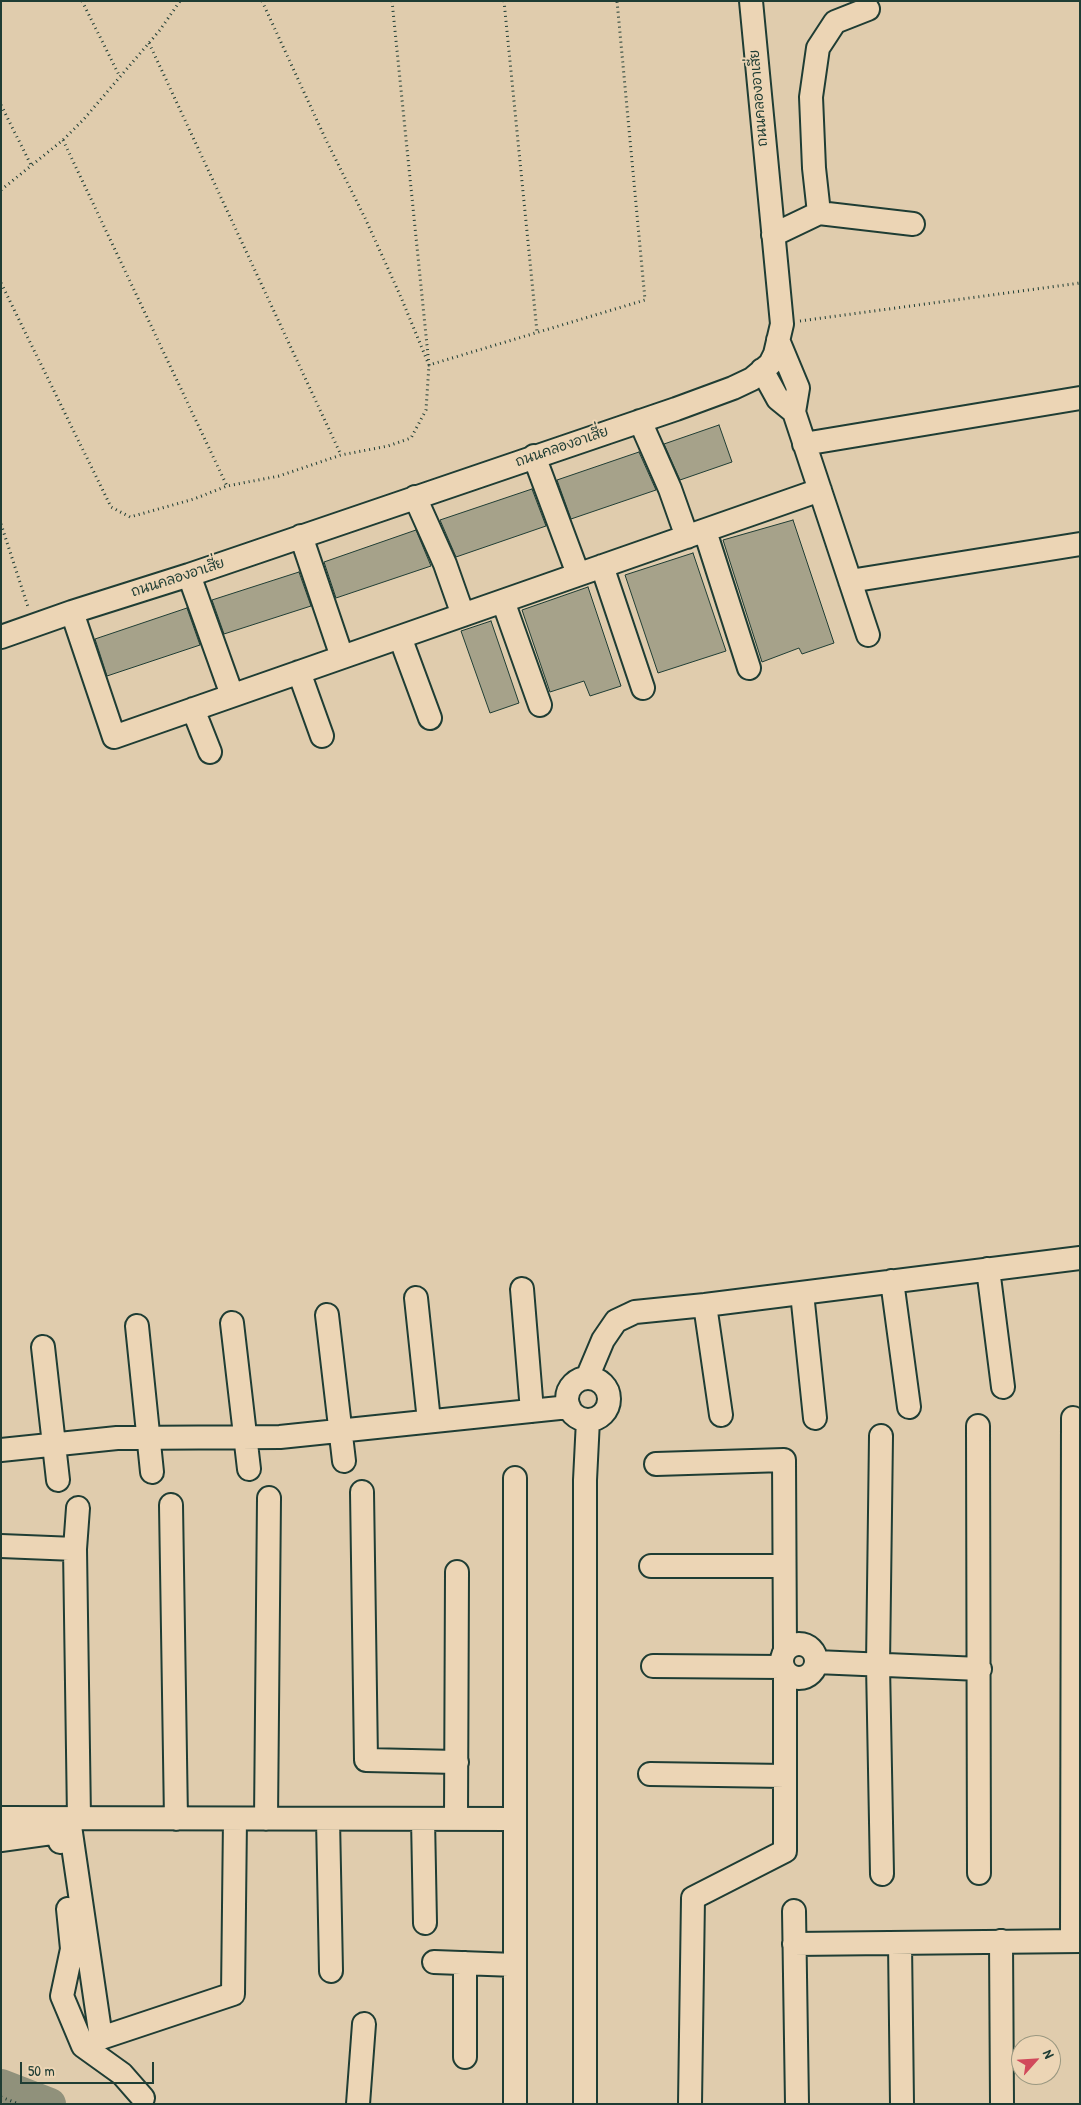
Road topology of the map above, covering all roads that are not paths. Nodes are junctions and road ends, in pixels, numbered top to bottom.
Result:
1 (751, 1) edge
2 (868, 9) dead end
3 (819, 213) junction
4 (913, 224) dead end
5 (773, 235) junction
6 (780, 332) junction
7 (762, 370) junction
8 (1080, 398) edge
9 (794, 412) junction
10 (640, 421) junction
11 (804, 444) junction
12 (534, 456) junction
13 (820, 490) junction
14 (415, 497) junction
15 (696, 534) junction
16 (301, 536) junction
17 (1080, 544) edge
18 (602, 566) junction
19 (578, 574) junction
20 (189, 575) junction
21 (850, 581) junction
22 (503, 601) junction
23 (72, 612) junction
24 (464, 615) junction
25 (868, 635) dead end
26 (1, 637) edge
27 (400, 637) junction
28 (342, 657) junction
29 (749, 668) dead end
30 (298, 672) junction
31 (643, 688) dead end
32 (232, 696) junction
33 (540, 705) dead end
34 (194, 709) junction
35 (430, 718) dead end
36 (322, 736) dead end
37 (210, 752) dead end
38 (1079, 1260) edge
39 (988, 1269) junction
40 (892, 1282) junction
41 (522, 1289) dead end
42 (802, 1293) junction
43 (416, 1298) dead end
44 (706, 1305) junction
45 (327, 1315) dead end
46 (232, 1323) dead end
47 (137, 1326) dead end
48 (43, 1347) dead end
49 (587, 1378) junction
50 (1003, 1386) dead end
51 (568, 1407) junction
52 (909, 1407) dead end
53 (532, 1411) junction
54 (721, 1415) dead end
55 (815, 1418) dead end
56 (1073, 1418) dead end
57 (588, 1420) junction
58 (429, 1421) junction
59 (978, 1426) dead end
60 (340, 1430) junction
61 (245, 1436) junction
62 (882, 1436) dead end
63 (148, 1437) junction
64 (54, 1444) junction
65 (1, 1450) edge
66 (344, 1461) dead end
67 (656, 1464) dead end
68 (249, 1469) dead end
69 (152, 1472) dead end
70 (515, 1478) dead end
71 (58, 1480) dead end
72 (362, 1492) dead end
73 (269, 1498) dead end
74 (171, 1505) dead end
75 (78, 1508) dead end
76 (1, 1546) edge
77 (75, 1549) junction
78 (651, 1566) dead end
79 (783, 1566) junction
80 (457, 1572) dead end
81 (784, 1663) junction
82 (878, 1665) junction
83 (652, 1666) dead end
84 (980, 1670) junction
85 (457, 1762) junction
86 (650, 1774) dead end
87 (785, 1776) junction
88 (1, 1818) edge
89 (74, 1819) junction
90 (176, 1819) junction
91 (234, 1819) junction
92 (266, 1819) junction
93 (328, 1819) junction
94 (423, 1819) junction
95 (456, 1819) junction
96 (515, 1819) junction
97 (1, 1840) edge
98 (979, 1873) dead end
99 (882, 1874) dead end
100 (794, 1911) dead end
101 (425, 1923) dead end
102 (1076, 1941) edge
103 (1001, 1942) junction
104 (900, 1943) junction
105 (794, 1944) junction
106 (434, 1962) dead end
107 (465, 1963) junction
108 (515, 1965) junction
109 (331, 1971) dead end
110 (364, 2024) dead end
111 (465, 2057) dead end
112 (143, 2098) dead end
113 (358, 2104) edge
114 (515, 2104) edge
115 (585, 2104) edge
116 (690, 2104) edge
117 (797, 2104) edge
118 (902, 2104) edge
119 (1002, 2104) edge

1 - 5 street, ถนนคลองอาเสี่ย
2 - 3 street
3 - 4 street
3 - 5 street
5 - 6 street, ถนนคลองอาเสี่ย
6 - 7 street, ถนนคลองอาเสี่ย
6 - 9 street
7 - 9 street
7 - 10 street, ถนนคลองอาเสี่ย
8 - 11 street
9 - 11 street
10 - 12 street, ถนนคลองอาเสี่ย
10 - 15 street
11 - 13 street
12 - 14 street, ถนนคลองอาเสี่ย
12 - 19 street
13 - 15 street
13 - 21 street
14 - 16 street, ถนนคลองอาเสี่ย
14 - 24 street
15 - 18 street
15 - 29 street
16 - 20 street, ถนนคลองอาเสี่ย
16 - 28 street
17 - 21 street
18 - 19 street
18 - 31 street
19 - 22 street
20 - 23 street, ถนนคลองอาเสี่ย
20 - 32 street
21 - 25 street
22 - 24 street
22 - 33 street
23 - 26 street, ถนนคลองอาเสี่ย
23 - 34 street
24 - 27 street
27 - 28 street
27 - 35 street
28 - 30 street
30 - 32 street
30 - 36 street
32 - 34 street
34 - 37 street
38 - 39 street
39 - 40 street
39 - 50 street
40 - 42 street
40 - 52 street
41 - 53 street
42 - 44 street
42 - 55 street
43 - 58 street
44 - 49 street
44 - 54 street
45 - 60 street
46 - 61 street
47 - 63 street
48 - 64 street
49 - 51 street
49 - 57 street
51 - 53 street
51 - 57 street
53 - 58 street
56 - 102 street
57 - 115 street
58 - 60 street
59 - 84 street
60 - 61 street
60 - 66 street
61 - 63 street
61 - 68 street
62 - 82 street
63 - 64 street
63 - 69 street
64 - 65 street
64 - 71 street
67 - 79 street
70 - 96 street
72 - 85 street
73 - 92 street
74 - 90 street
75 - 77 street
76 - 77 street
77 - 89 street
78 - 79 street
79 - 81 street
80 - 85 street
81 - 82 street
81 - 83 street
81 - 87 street
82 - 84 street
82 - 99 street
84 - 98 street
85 - 95 street
86 - 87 street
87 - 116 street
88 - 89 street
89 - 90 street
89 - 91 street
90 - 91 street
91 - 92 street
92 - 93 street
93 - 94 street
93 - 109 street
94 - 95 street
94 - 101 street
95 - 96 street
96 - 108 street
97 - 112 street
100 - 105 street
102 - 103 street
103 - 104 street
103 - 119 street
104 - 105 street
104 - 118 street
105 - 117 street
106 - 107 street
107 - 108 street
107 - 111 street
108 - 114 street
110 - 113 street

